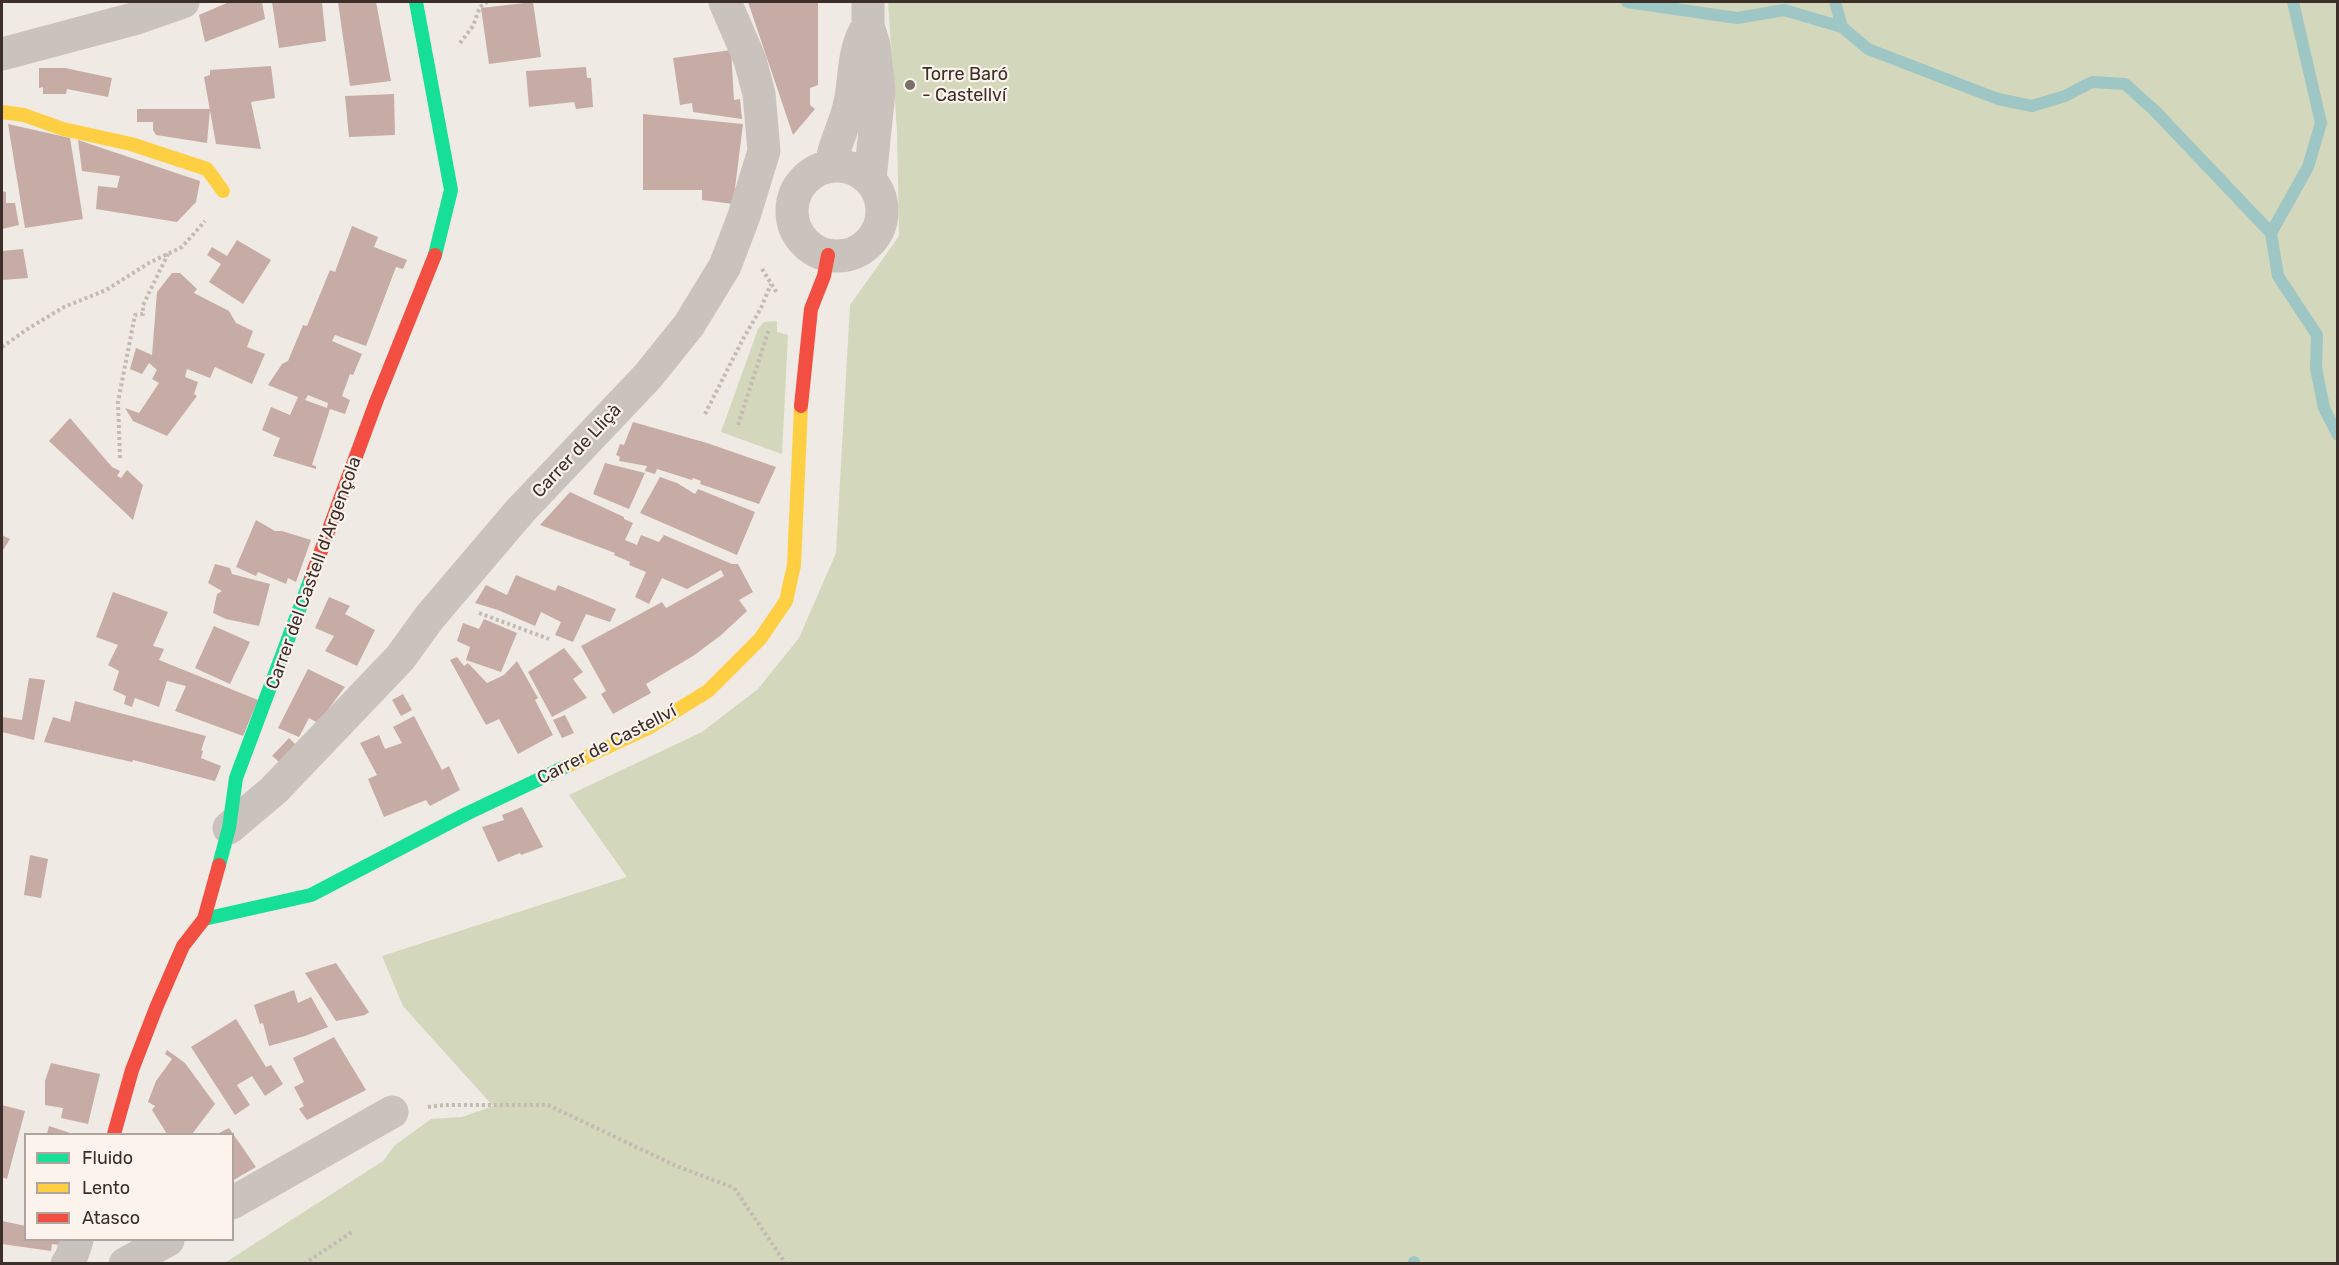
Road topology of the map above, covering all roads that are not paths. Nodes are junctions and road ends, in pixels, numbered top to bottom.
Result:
1 (183, 2) edge
2 (416, 2) edge
3 (725, 2) edge
4 (868, 14) edge
5 (2, 54) edge
6 (2, 112) edge
7 (764, 151) junction
8 (818, 171) junction
9 (870, 179) junction
10 (223, 191) road end
11 (828, 255) junction
12 (228, 828) junction
13 (204, 919) junction
14 (392, 1113) road end
15 (114, 1133) edge
16 (234, 1202) edge
17 (76, 1241) edge
18 (164, 1241) edge
19 (67, 1263) edge
20 (125, 1263) edge

1 - 5 street
2 - 12 street, Carrer del Castell d'Argençola
3 - 7 street, Carrer de Lliçà
4 - 8 street
4 - 9 street
6 - 10 street
7 - 8 street
7 - 12 street, Carrer de Lliçà
8 - 9 street
8 - 11 street
9 - 11 street
11 - 13 street, Carrer de Castellví
12 - 13 street, Carrer del Castell d'Argençola
13 - 15 street, Carrer del Castell d'Argençola
14 - 16 street
17 - 19 street
18 - 20 street

